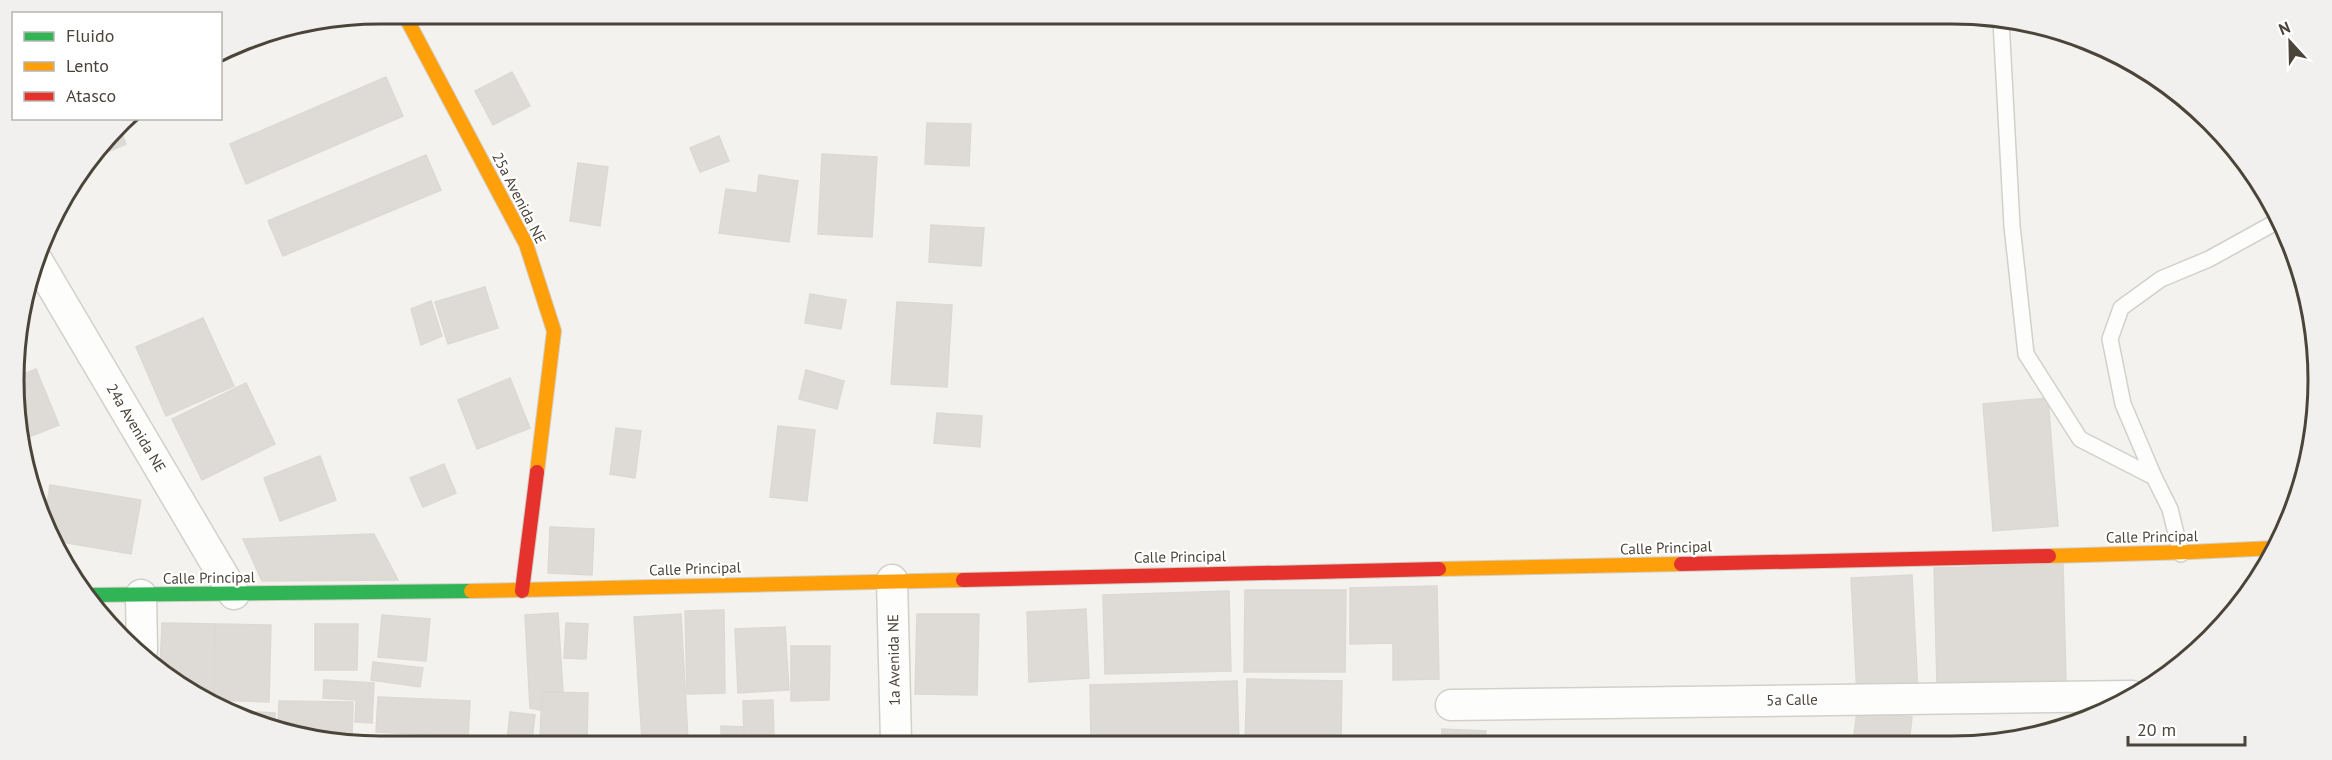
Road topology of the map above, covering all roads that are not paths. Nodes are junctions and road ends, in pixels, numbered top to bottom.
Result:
1 (409, 24) edge
2 (2001, 28) edge
3 (2272, 224) edge
4 (42, 269) edge
5 (2154, 477) junction
6 (2265, 549) edge
7 (2181, 554) junction
8 (892, 580) junction
9 (522, 591) junction
10 (234, 594) junction
11 (97, 595) edge
12 (141, 595) junction
13 (142, 645) edge
14 (2114, 696) edge
15 (1452, 705) dead end
16 (896, 736) edge

1 - 9 street, 25a Avenida NE
2 - 5 lane
3 - 5 lane
4 - 10 street, 24a Avenida NE
5 - 7 lane
6 - 7 street, Calle Principal
7 - 8 street, Calle Principal
8 - 9 street, Calle Principal
8 - 16 street, 1a Avenida NE
9 - 10 street, Calle Principal
10 - 12 street, Calle Principal
11 - 12 street, Calle Principal
12 - 13 street
14 - 15 street, 5a Calle

